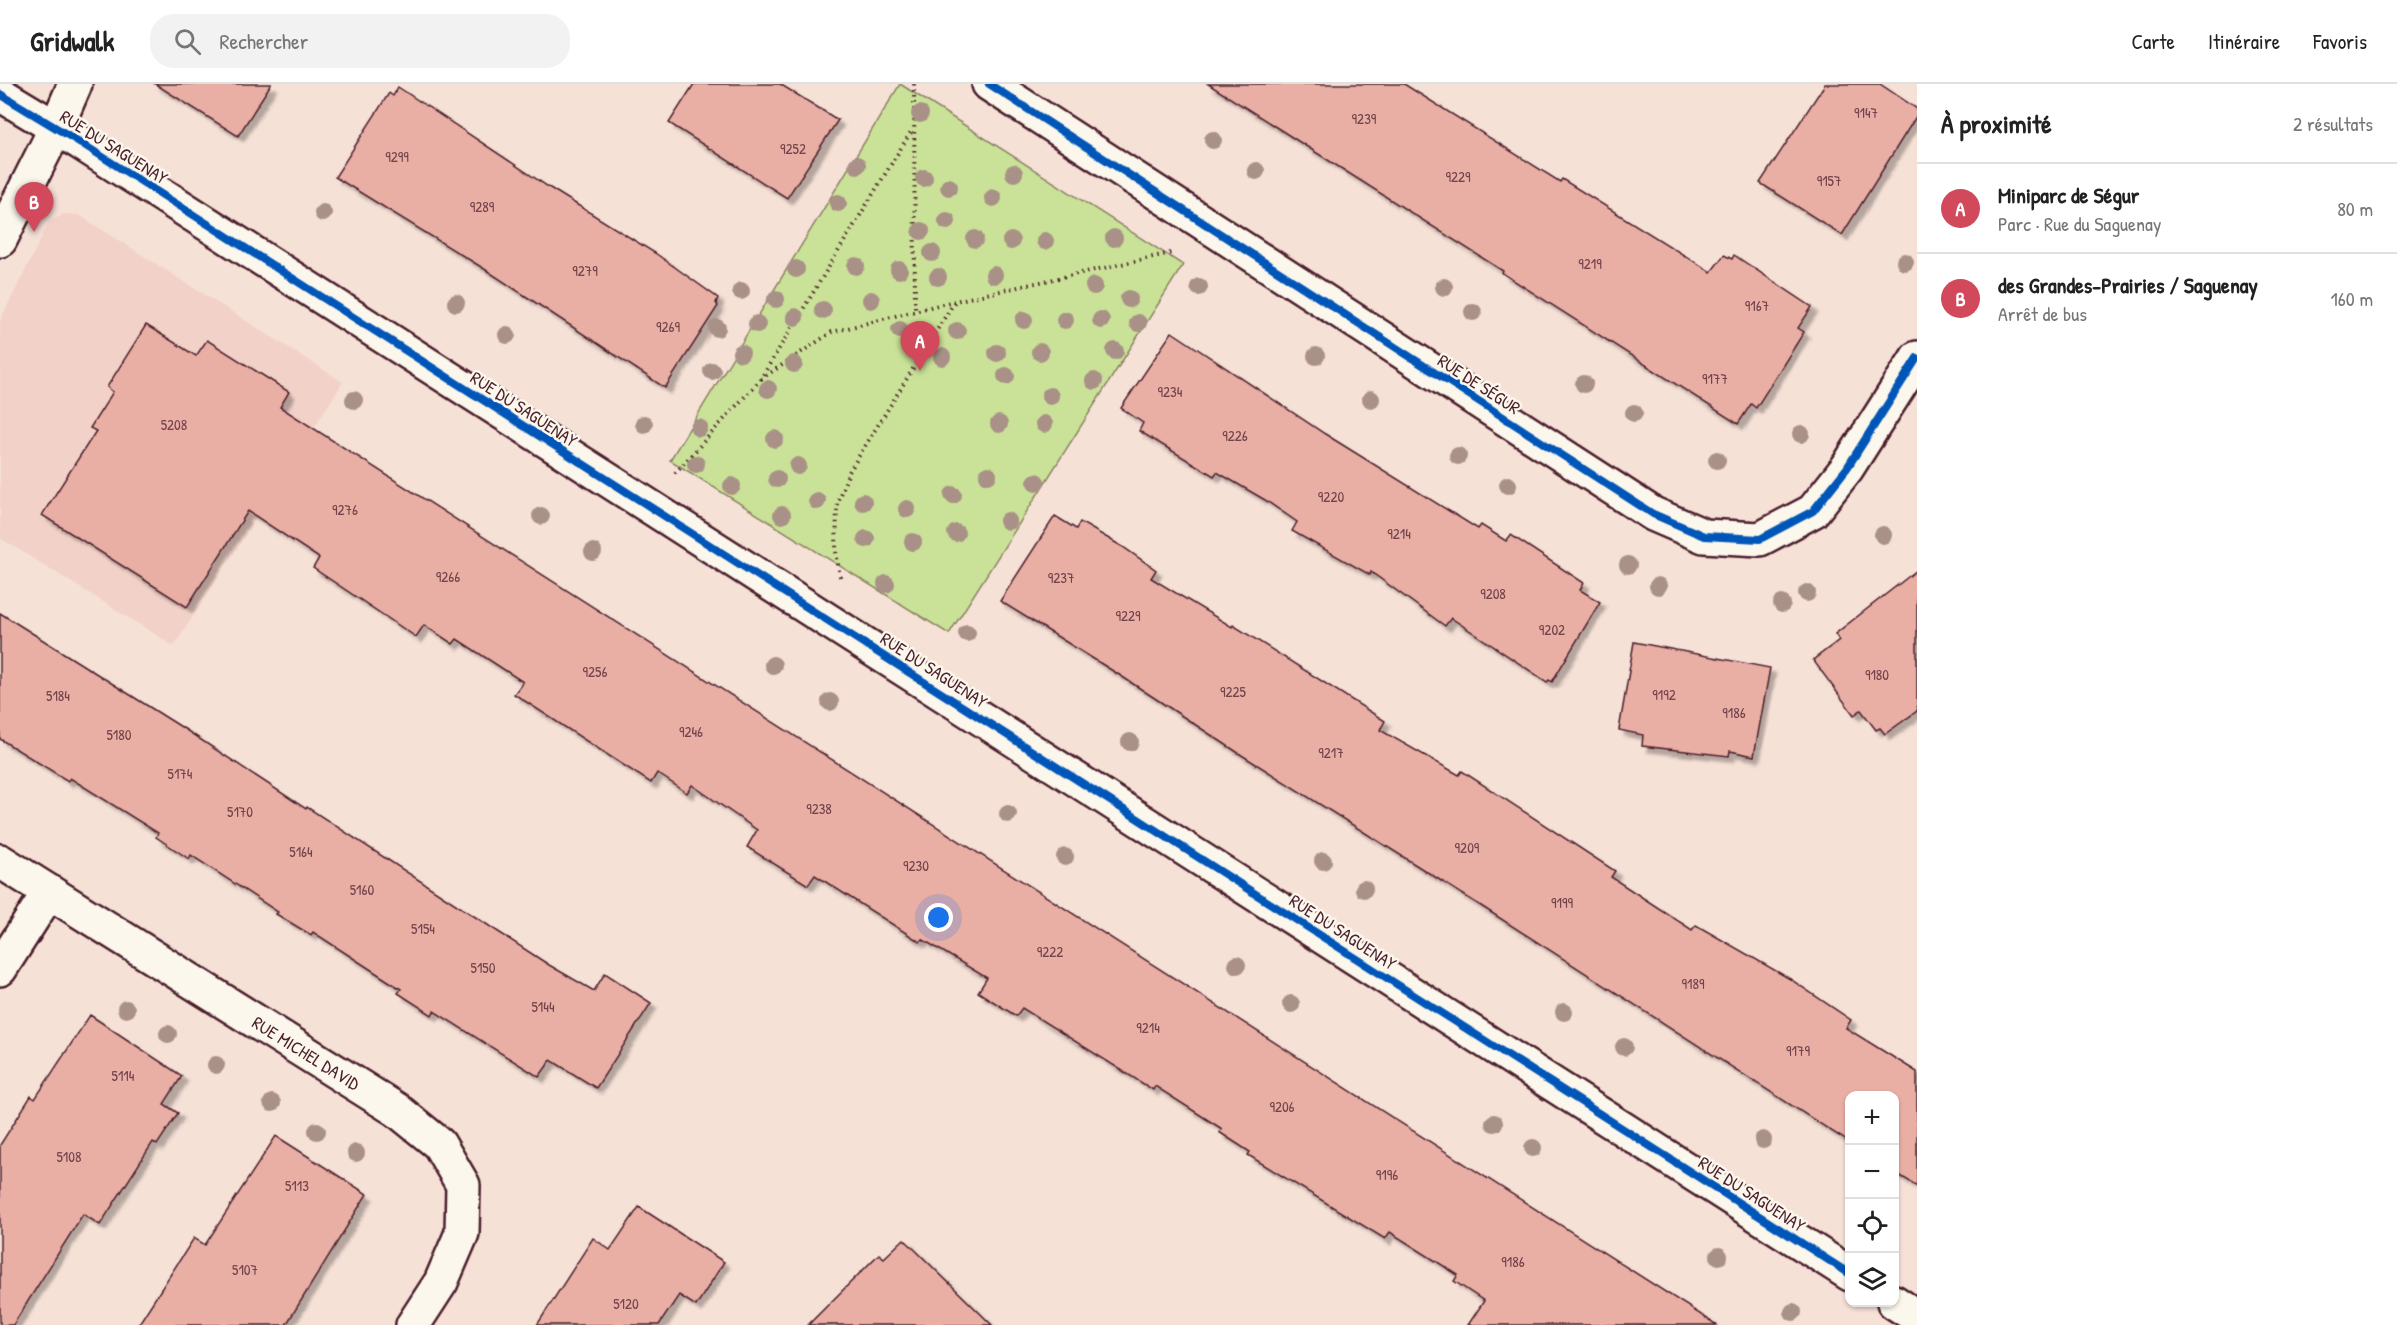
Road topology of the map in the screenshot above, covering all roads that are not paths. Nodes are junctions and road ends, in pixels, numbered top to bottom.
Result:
1 (75, 84) edge
2 (989, 84) edge
3 (0, 94) edge
4 (57, 128) junction
5 (0, 240) edge
6 (1917, 358) edge
7 (0, 861) edge
8 (49, 892) junction
9 (0, 969) edge
10 (1845, 1271) edge
11 (1899, 1305) edge
12 (1917, 1317) edge
13 (413, 1325) edge

1 - 4 street
2 - 6 street, RUE DE SÉGUR
3 - 4 street, RUE DU SAGUENAY
4 - 5 street
4 - 10 street, RUE DU SAGUENAY
7 - 8 street, RUE MICHEL DAVID
8 - 9 street
8 - 13 street, RUE MICHEL DAVID
11 - 12 street

